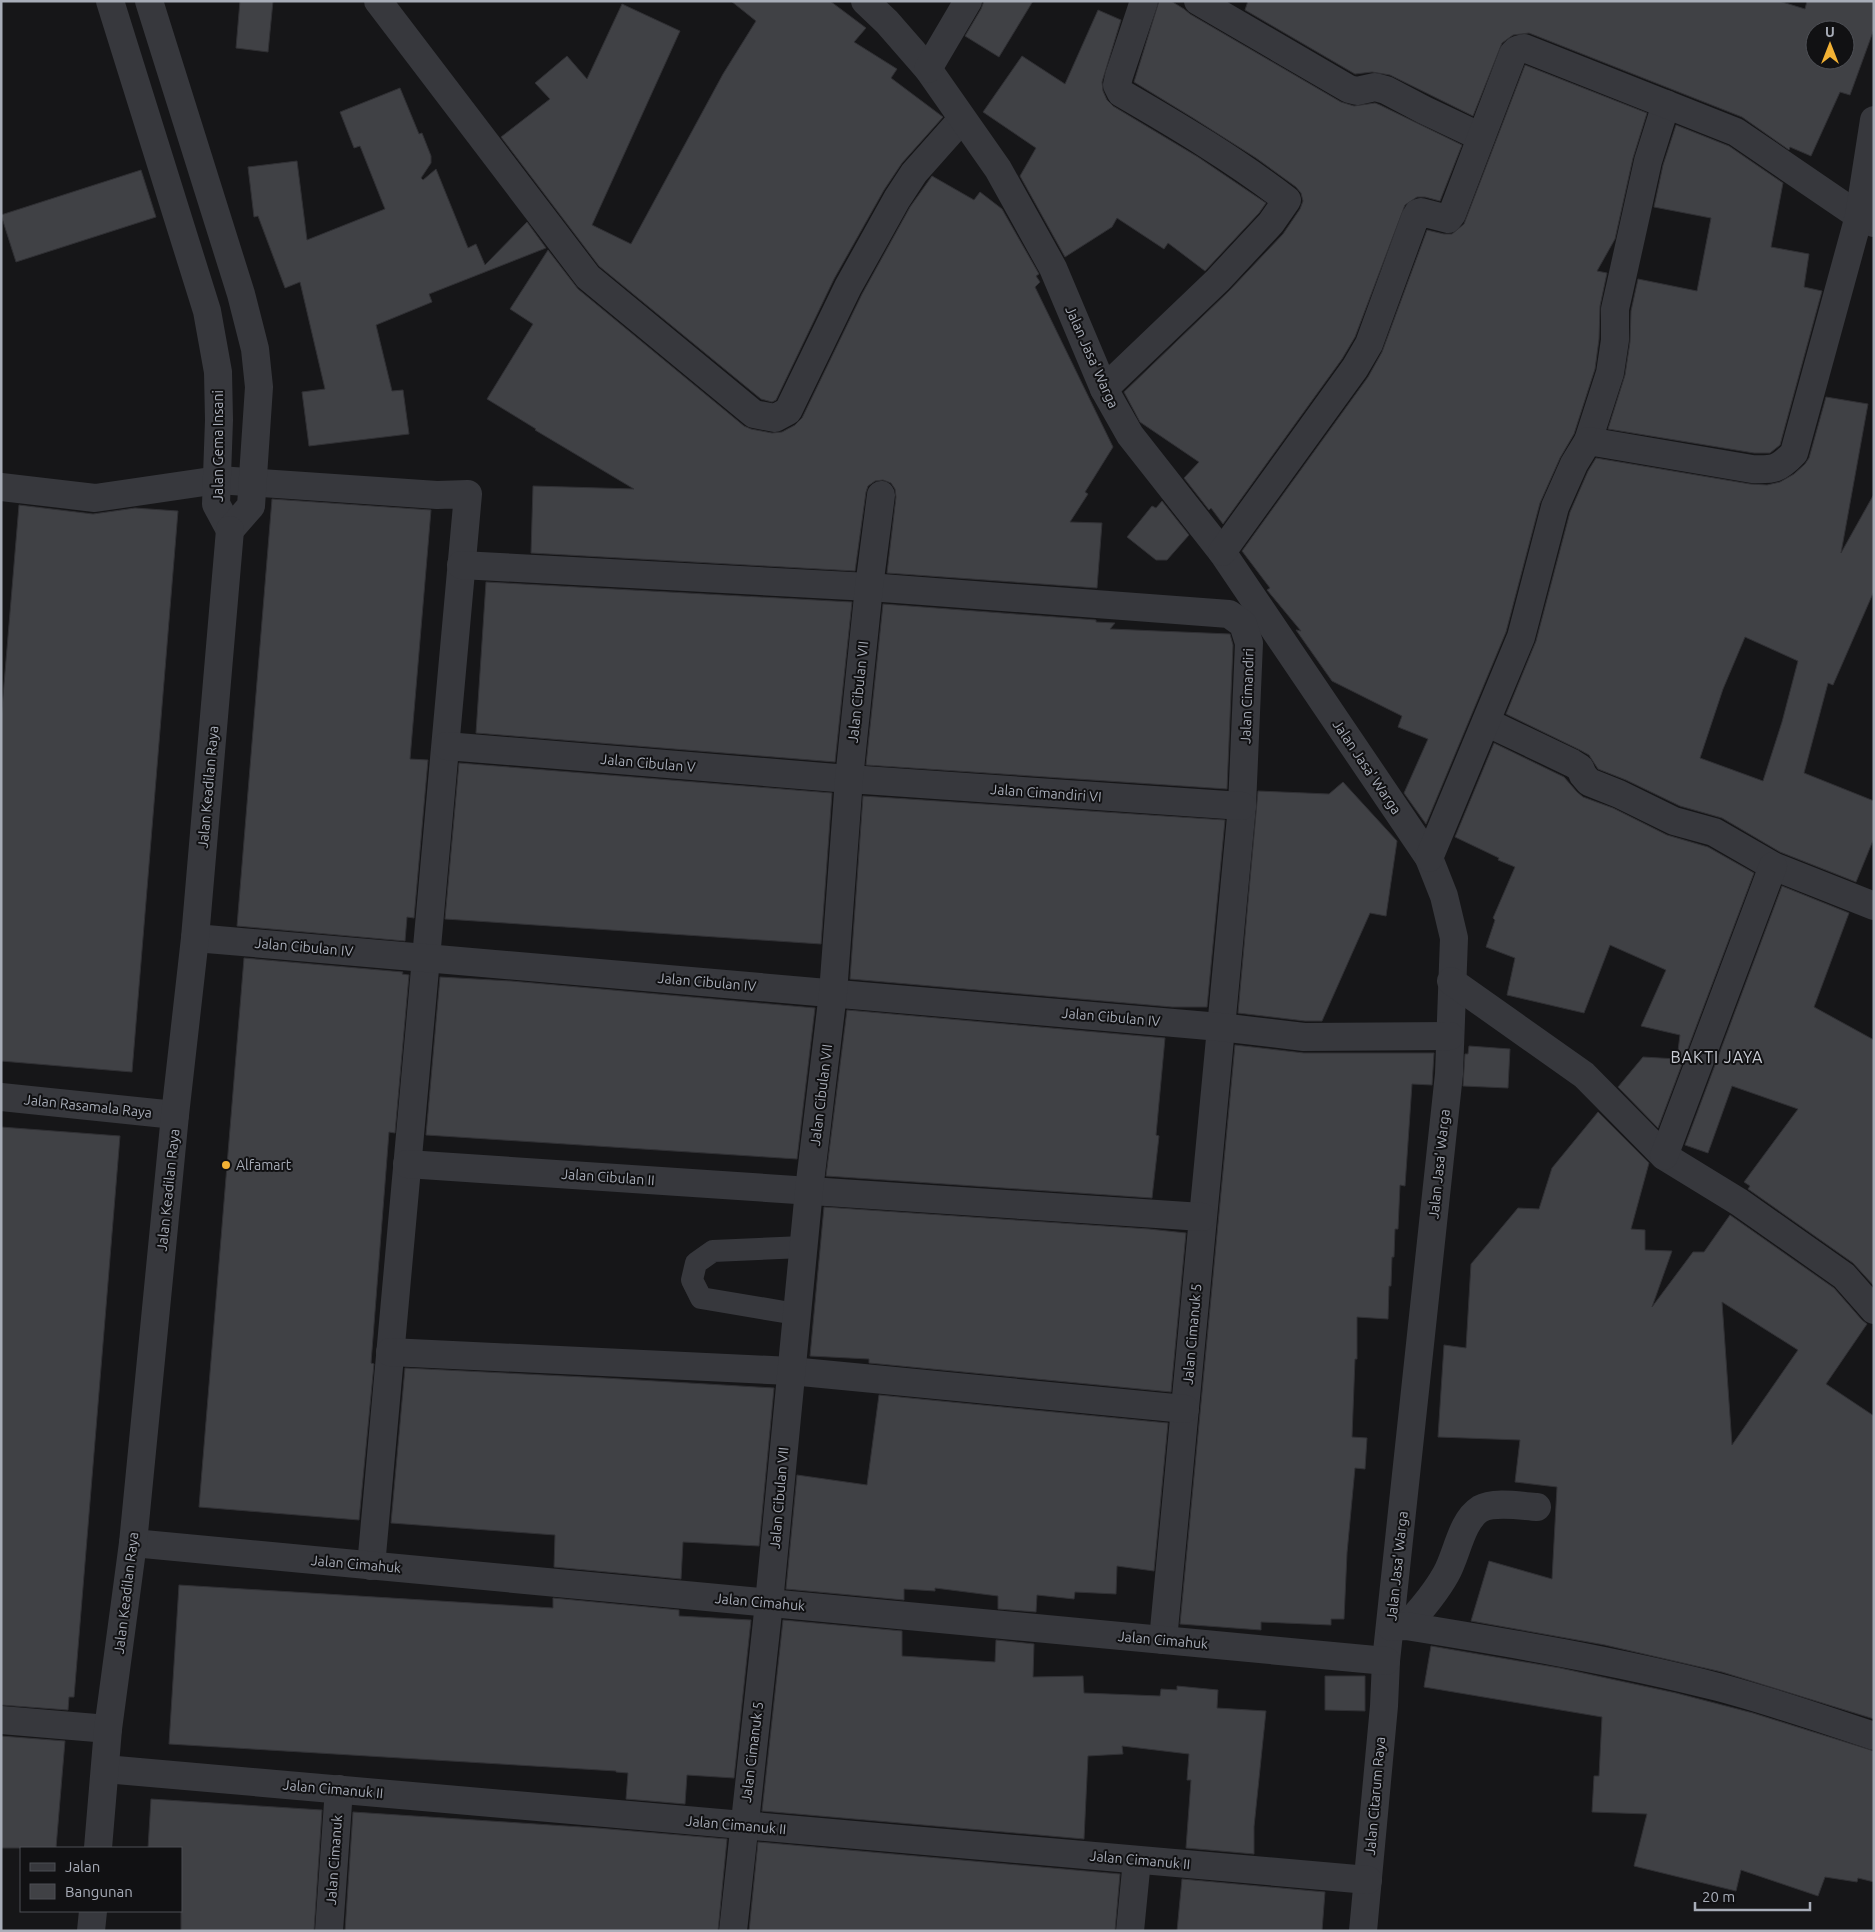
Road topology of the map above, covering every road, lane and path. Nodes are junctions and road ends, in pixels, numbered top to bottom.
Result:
1 (110, 1) edge
2 (148, 1) edge
3 (378, 1) edge
4 (865, 1) edge
5 (968, 1) edge
6 (1144, 1) edge
7 (1198, 1) edge
8 (928, 69) junction
9 (1666, 104) junction
10 (962, 119) junction
11 (1874, 120) edge
12 (1481, 137) junction
13 (1866, 220) edge
14 (1104, 389) junction
15 (1588, 441) junction
16 (218, 480) junction
17 (253, 482) junction
18 (1, 487) edge
19 (881, 496) dead end
20 (230, 530) junction
21 (1222, 552) junction
22 (461, 565) junction
23 (869, 587) junction
24 (1486, 722) junction
25 (446, 746) junction
26 (849, 779) junction
27 (1242, 806) junction
28 (1429, 858) junction
29 (1773, 866) junction
30 (1874, 906) edge
31 (194, 938) junction
32 (426, 958) junction
33 (1451, 981) junction
34 (833, 993) junction
35 (1220, 1027) junction
36 (1450, 1036) junction
37 (1, 1097) edge
38 (175, 1115) junction
39 (1664, 1156) junction
40 (407, 1164) junction
41 (809, 1190) junction
42 (1202, 1217) junction
43 (803, 1246) junction
44 (1874, 1310) edge
45 (796, 1314) junction
46 (390, 1352) junction
47 (791, 1371) junction
48 (1185, 1409) junction
49 (1537, 1507) dead end
50 (133, 1543) junction
51 (371, 1566) junction
52 (769, 1603) junction
53 (1399, 1626) junction
54 (1163, 1640) junction
55 (1386, 1661) junction
56 (1, 1720) edge
57 (108, 1729) junction
58 (1874, 1736) edge
59 (105, 1769) junction
60 (339, 1789) junction
61 (744, 1825) junction
62 (98, 1847) edge
63 (1137, 1860) junction
64 (1368, 1880) junction
65 (93, 1912) edge
66 (91, 1931) edge
67 (329, 1931) edge
68 (733, 1931) edge
69 (1130, 1931) edge
70 (1363, 1931) edge

1 - 16 street, Jalan Gema Insani
2 - 17 street
3 - 10 street
4 - 8 street, Jalan Jasa' Warga
5 - 8 street
6 - 14 street
7 - 12 street
8 - 10 street, Jalan Jasa' Warga
9 - 12 street
9 - 13 street
9 - 15 street
10 - 14 street, Jalan Jasa' Warga
11 - 13 street
12 - 21 street
13 - 15 street
14 - 21 street, Jalan Jasa' Warga
15 - 24 street
16 - 17 street
16 - 18 street
16 - 20 street, Jalan Gema Insani
17 - 20 street
17 - 22 street
19 - 23 street, Jalan Cibulan VII
20 - 31 street, Jalan Keadilan Raya
21 - 28 street, Jalan Jasa' Warga
22 - 23 street, Jalan Cimandiri
22 - 25 street
23 - 26 street, Jalan Cibulan VII
23 - 27 street, Jalan Cimandiri
24 - 28 street
24 - 29 street
25 - 26 street, Jalan Cibulan V
25 - 32 street
26 - 27 street, Jalan Cimandiri VI
26 - 34 street, Jalan Cibulan VII
27 - 35 street, Jalan Cimandiri
28 - 33 street, Jalan Jasa' Warga
29 - 30 street
29 - 39 street
31 - 32 street, Jalan Cibulan IV
31 - 38 street, Jalan Keadilan Raya
32 - 34 street, Jalan Cibulan IV
32 - 40 street
33 - 36 street, Jalan Jasa' Warga
33 - 39 street
34 - 35 street, Jalan Cibulan IV
34 - 41 street, Jalan Cibulan VII
35 - 36 street, Jalan Cibulan IV
35 - 42 street, Jalan Cimanuk 5
36 - 53 street, Jalan Jasa' Warga
37 - 38 street, Jalan Rasamala Raya
38 - 50 street, Jalan Keadilan Raya
39 - 44 street
40 - 41 street, Jalan Cibulan II
40 - 46 street
41 - 42 street, Jalan Cibulan II
41 - 43 street, Jalan Cibulan VII
42 - 48 street, Jalan Cimanuk 5
43 - 45 street, Jalan Cibulan VII
43 - 45 lane
45 - 47 street, Jalan Cibulan VII
46 - 47 street
46 - 51 street
47 - 48 street
47 - 52 street, Jalan Cibulan VII
48 - 54 street, Jalan Cimanuk 5
49 - 53 street
50 - 51 street, Jalan Cimahuk
50 - 57 street, Jalan Keadilan Raya
51 - 52 street, Jalan Cimahuk
52 - 54 street, Jalan Cimahuk
52 - 61 street, Jalan Cimanuk 5
53 - 55 street, Jalan Jasa' Warga
53 - 58 street
54 - 55 street, Jalan Cimahuk
55 - 64 street, Jalan Citarum Raya
56 - 57 street
57 - 59 street, Jalan Keadilan Raya
59 - 60 street, Jalan Cimanuk II
59 - 62 street, Jalan Keadilan Raya
60 - 61 street, Jalan Cimanuk II
60 - 67 street, Jalan Cimanuk
61 - 63 street, Jalan Cimanuk II
61 - 68 street, Jalan Cimanuk 5
63 - 64 street, Jalan Cimanuk II
63 - 69 street
64 - 70 street, Jalan Citarum Raya
65 - 66 street

